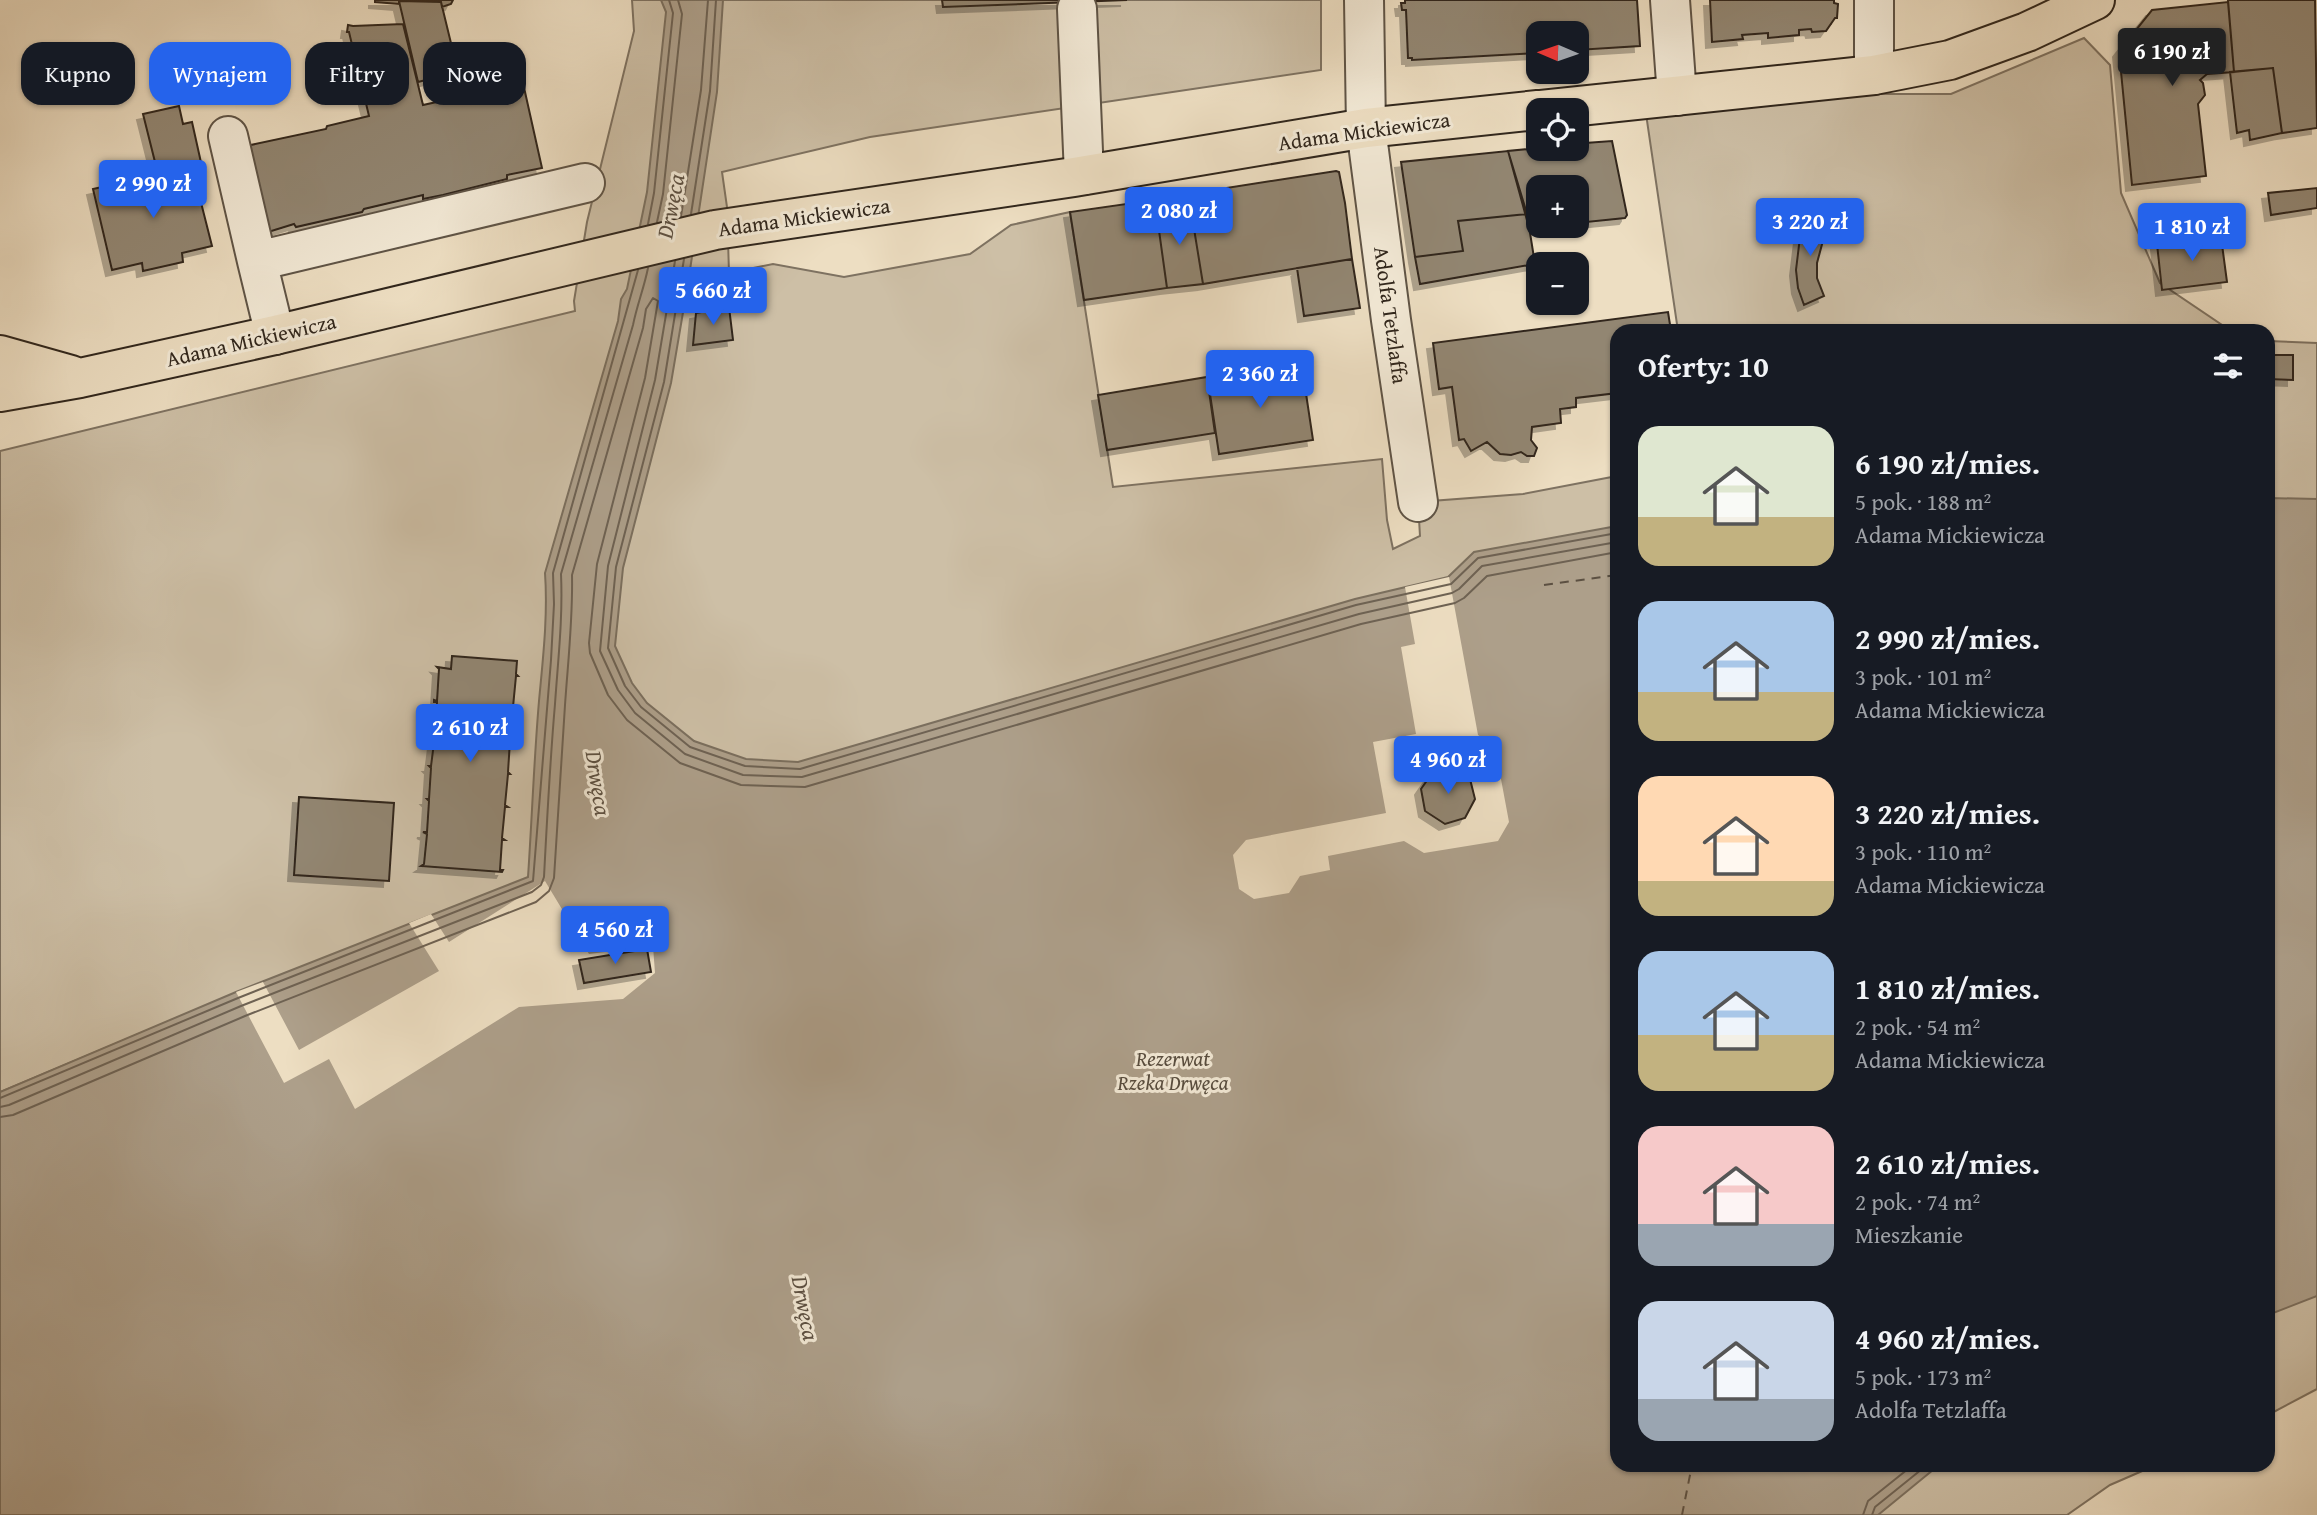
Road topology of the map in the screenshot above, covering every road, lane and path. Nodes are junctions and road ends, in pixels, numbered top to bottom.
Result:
1 (1364, 0) edge
2 (1670, 0) edge
3 (1874, 0) edge
4 (2095, 0) edge
5 (1077, 9) dead end
6 (1874, 75) junction
7 (1677, 96) junction
8 (1589, 105) edge
9 (1526, 111) edge
10 (1366, 128) junction
11 (228, 136) dead end
12 (1084, 175) junction
13 (585, 183) dead end
14 (257, 261) junction
15 (275, 335) junction
16 (0, 355) edge
17 (80, 378) junction
18 (0, 392) edge
19 (1418, 502) dead end

1 - 10 street, Adolfa Tetzlaffa
2 - 7 street
3 - 6 street
4 - 6 main road, Adama Mickiewicza
5 - 12 street
6 - 7 main road, Adama Mickiewicza
7 - 8 main road, Adama Mickiewicza
9 - 10 main road, Adama Mickiewicza
10 - 12 main road, Adama Mickiewicza
10 - 19 street, Adolfa Tetzlaffa
11 - 14 street
12 - 15 main road, Adama Mickiewicza
13 - 14 street
14 - 15 street
15 - 17 main road, Adama Mickiewicza
16 - 17 main road, Adama Mickiewicza
17 - 18 main road, Adama Mickiewicza

